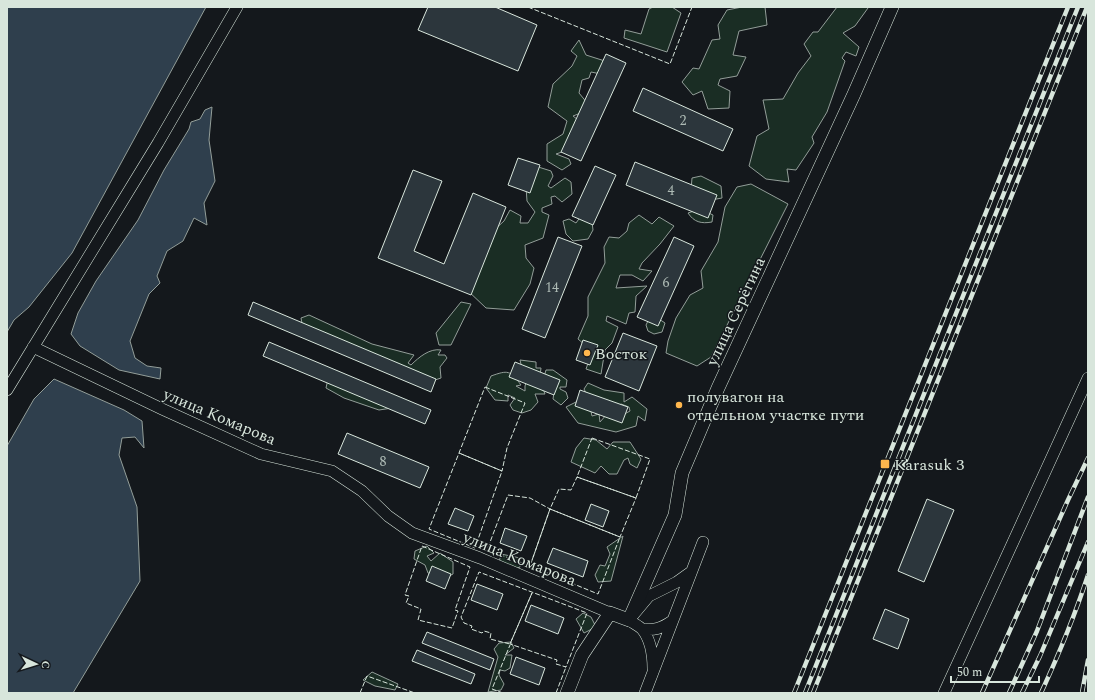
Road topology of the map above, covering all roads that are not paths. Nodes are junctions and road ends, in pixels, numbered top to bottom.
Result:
1 (237, 7) edge
2 (892, 7) edge
3 (33, 347) junction
4 (1088, 378) edge
5 (7, 390) edge
6 (703, 542) dead end
7 (691, 572) junction
8 (610, 613) junction
9 (630, 620) junction
10 (672, 621) junction
11 (642, 629) junction
12 (653, 673) junction
13 (567, 693) edge
14 (645, 693) edge
15 (944, 693) edge

1 - 3 street
2 - 9 street, улица Серёгина
3 - 5 street
3 - 8 street, улица Комарова
4 - 15 street
6 - 7 street
7 - 9 street
7 - 10 street
8 - 9 street
8 - 13 street
9 - 11 street
10 - 11 street
10 - 12 street
11 - 12 street
12 - 14 street

